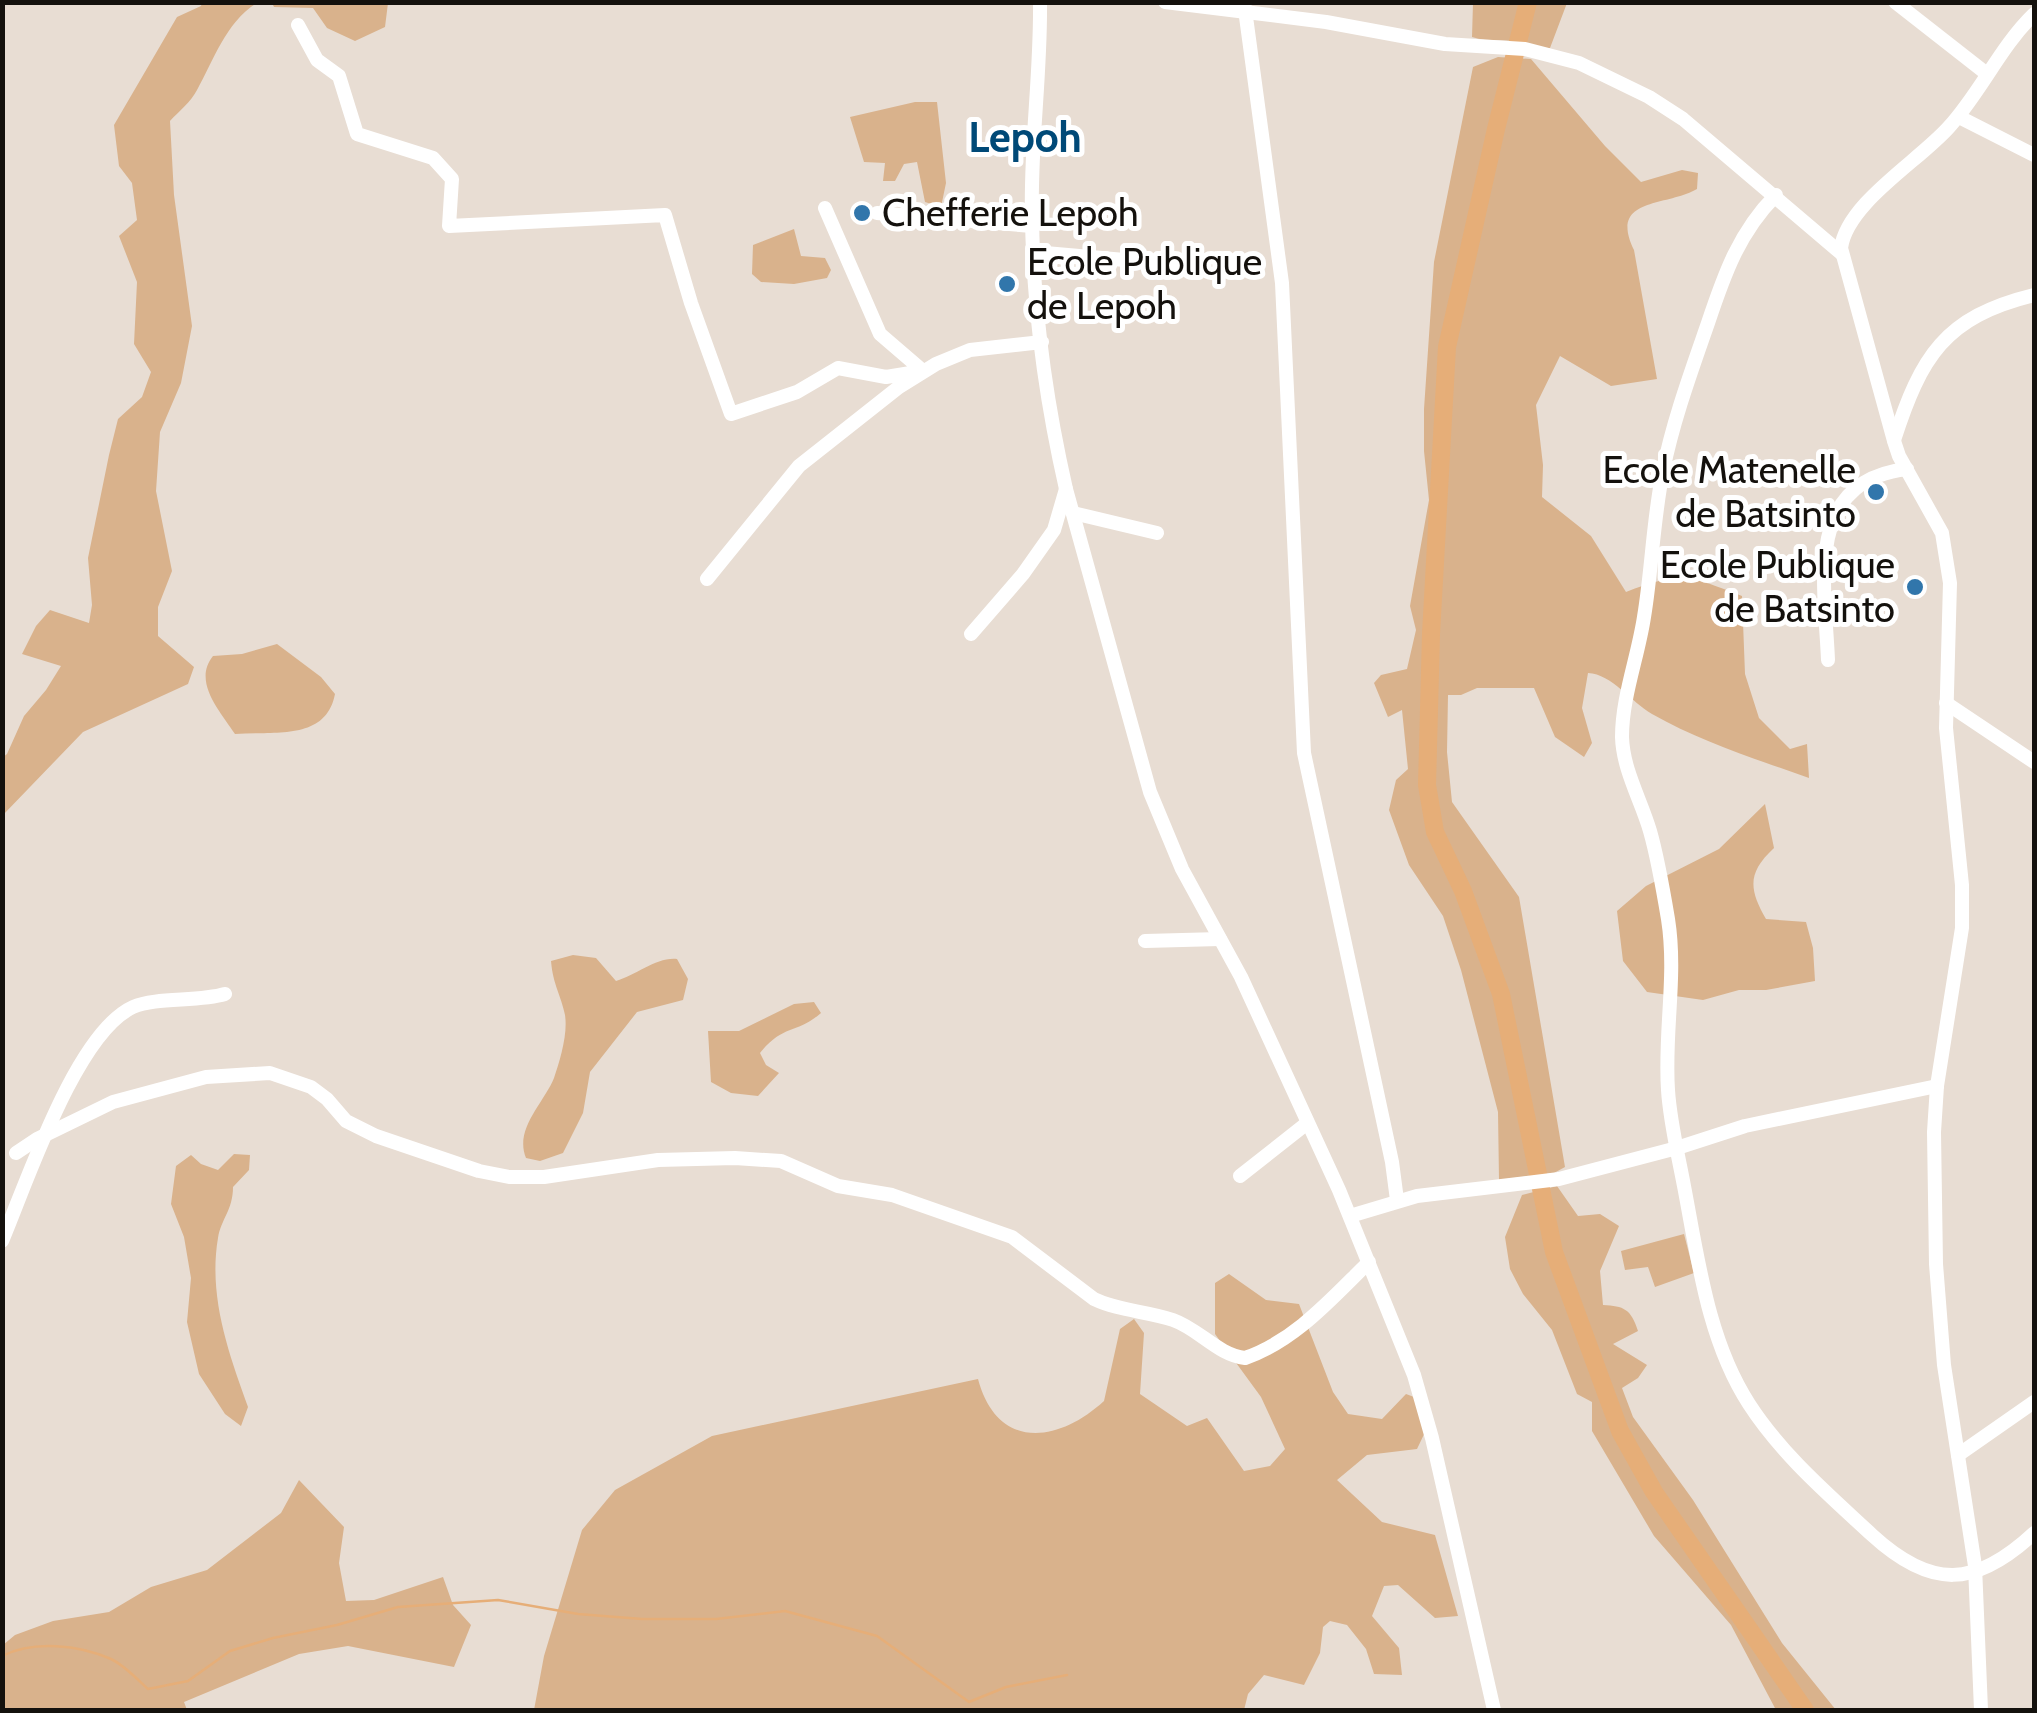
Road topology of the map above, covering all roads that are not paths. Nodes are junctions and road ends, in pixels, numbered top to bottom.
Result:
1 (1040, 2) edge
2 (1165, 2) edge
3 (1895, 2) edge
4 (1245, 7) edge
5 (2034, 14) edge
6 (298, 25) dead end
7 (1988, 74) junction
8 (1958, 117) junction
9 (2034, 155) edge
10 (1776, 196) junction
11 (825, 208) dead end
12 (877, 213) dead end
13 (1032, 226) junction
14 (1034, 252) junction
15 (1842, 254) junction
16 (1170, 264) dead end
17 (2034, 294) edge
18 (1042, 342) junction
19 (922, 371) junction
20 (1894, 441) junction
21 (1907, 469) junction
22 (1066, 488) junction
23 (1073, 512) junction
24 (1157, 533) dead end
25 (707, 579) dead end
26 (971, 634) dead end
27 (1828, 660) dead end
28 (1946, 703) junction
29 (2034, 762) edge
30 (1220, 939) junction
31 (1145, 940) dead end
32 (225, 994) dead end
33 (1937, 1086) junction
34 (1306, 1124) junction
35 (48, 1132) junction
36 (1677, 1148) junction
37 (16, 1154) dead end
38 (1240, 1176) dead end
39 (1396, 1200) junction
40 (1350, 1216) junction
41 (2, 1241) edge
42 (1369, 1262) junction
43 (2034, 1402) edge
44 (1958, 1455) junction
45 (2034, 1533) edge
46 (1976, 1572) junction
47 (1494, 1710) edge
48 (1981, 1710) edge

1 - 13 street
2 - 4 street
3 - 7 street
4 - 10 street
4 - 39 street
5 - 7 street
6 - 19 street
7 - 8 street
8 - 9 street
8 - 15 street
10 - 15 street
10 - 36 street
11 - 19 street
12 - 13 street
13 - 14 street
14 - 16 street
14 - 18 street
15 - 20 street
17 - 20 street
18 - 19 street
18 - 22 street
19 - 25 street
20 - 21 street
21 - 27 street
21 - 28 street
22 - 23 street
22 - 26 street
23 - 24 street
23 - 30 street
28 - 29 street
28 - 33 street
30 - 31 street
30 - 34 street
32 - 35 street
33 - 36 street
33 - 44 street
34 - 38 street
34 - 40 street
35 - 37 street
35 - 41 street
35 - 42 street
36 - 39 street
36 - 46 street
39 - 40 street
40 - 42 street
42 - 47 street
43 - 44 street
44 - 46 street
45 - 46 street
46 - 48 street

